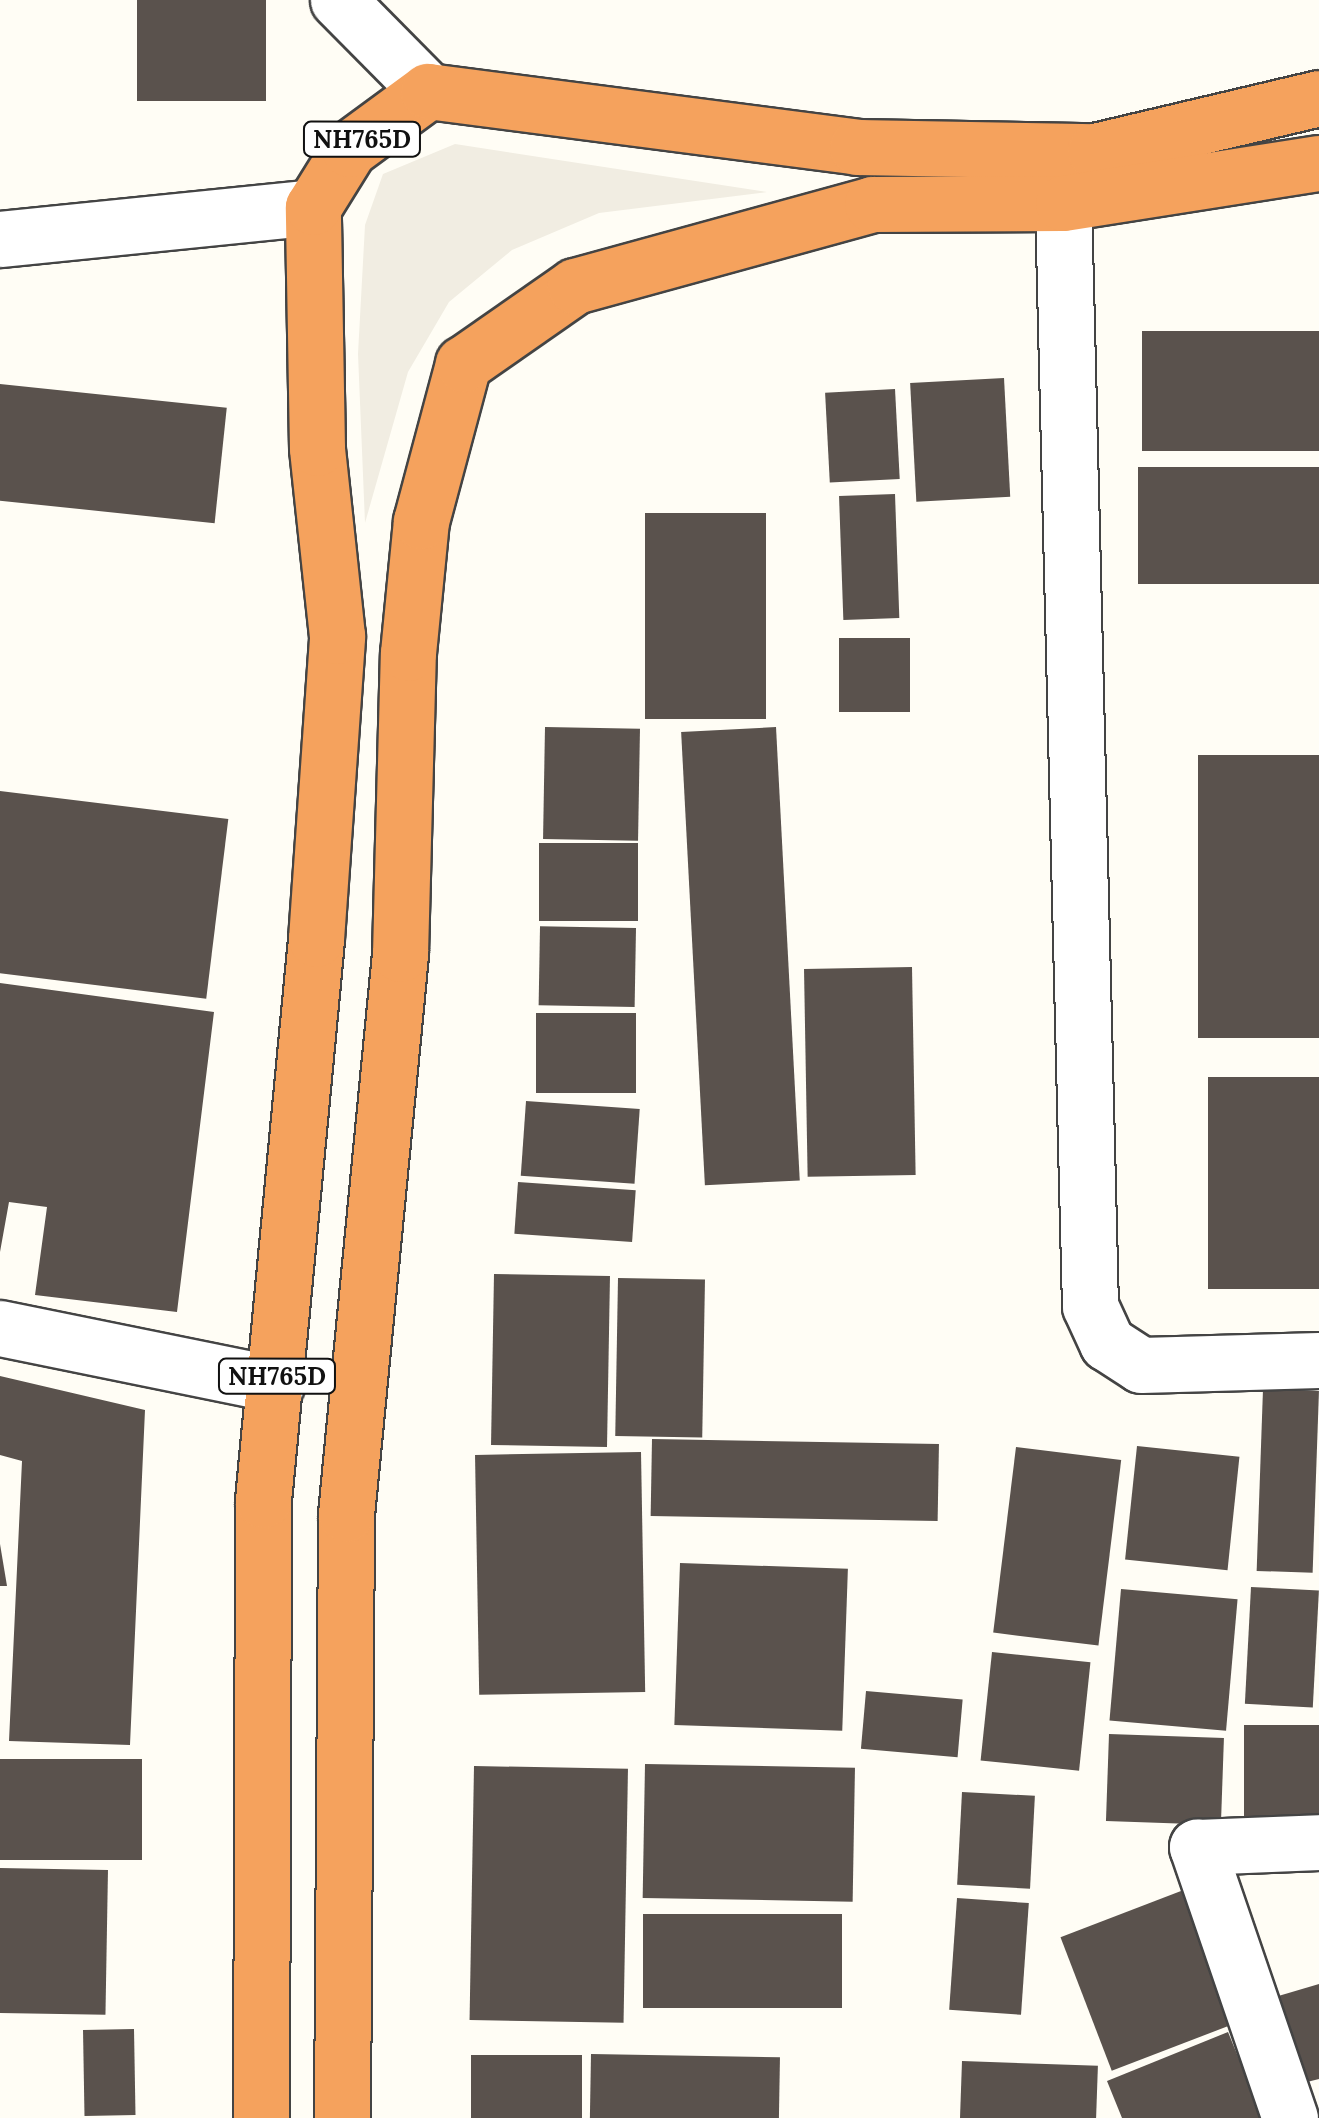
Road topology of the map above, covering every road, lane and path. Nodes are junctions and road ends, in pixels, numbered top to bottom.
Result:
1 (338, 0) edge
2 (428, 91) junction
3 (1319, 98) edge
4 (1319, 162) edge
5 (1063, 202) junction
6 (313, 206) junction
7 (0, 238) edge
8 (0, 1328) edge
9 (1319, 1360) edge
10 (276, 1384) junction
11 (1319, 1842) edge
12 (260, 2118) edge
13 (342, 2118) edge
14 (1290, 2118) edge

1 - 2 street
2 - 3 highway, NH765D
2 - 6 highway, NH765D
4 - 5 highway, NH765D
5 - 9 street
5 - 13 highway, NH765D
6 - 7 street
6 - 10 highway, NH765D
8 - 10 street
10 - 12 highway, NH765D
11 - 14 street

